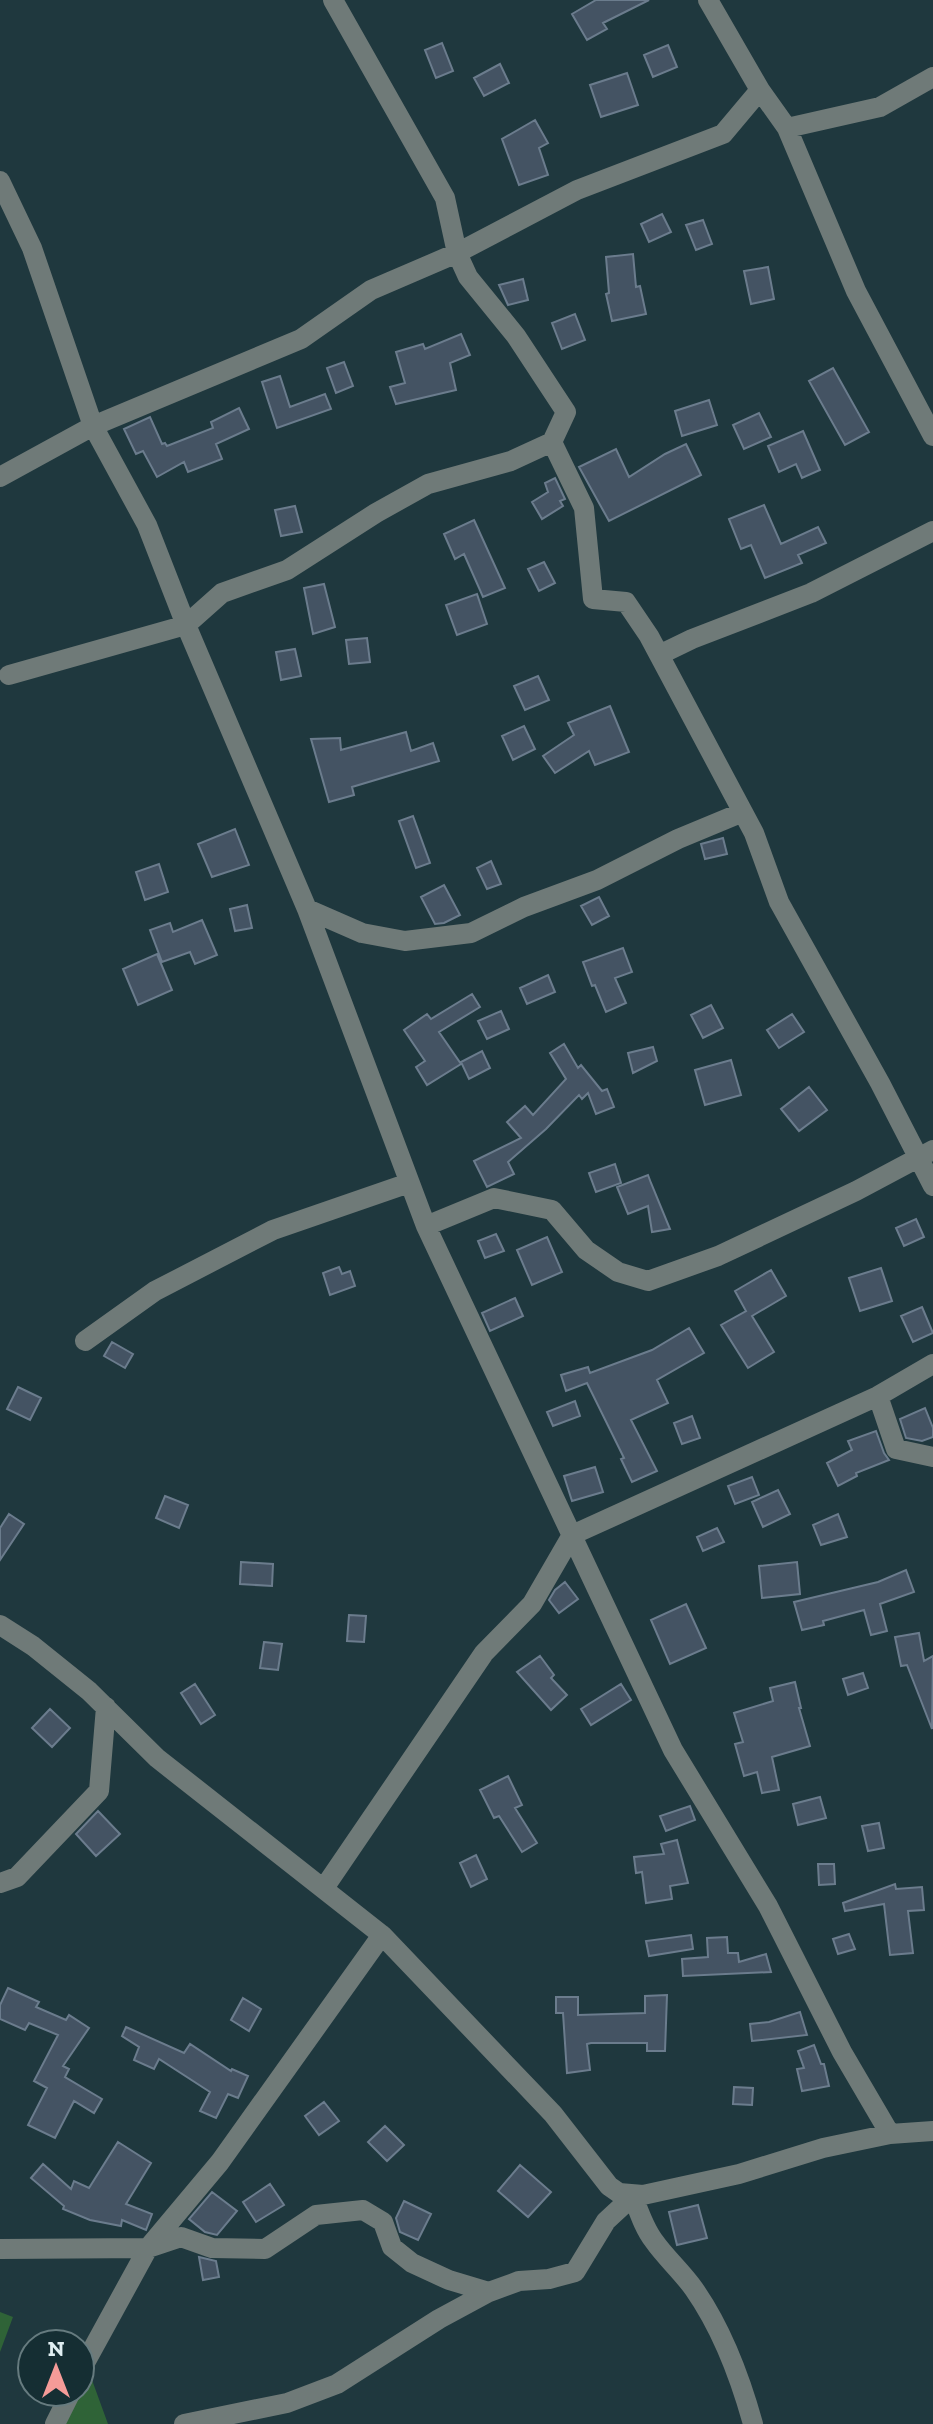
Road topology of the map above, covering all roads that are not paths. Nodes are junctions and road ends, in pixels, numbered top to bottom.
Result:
1 (333, 0) edge
2 (708, 0) edge
3 (933, 77) edge
4 (760, 90) junction
5 (787, 128) junction
6 (0, 181) edge
7 (457, 253) junction
8 (93, 426) junction
9 (933, 436) edge
10 (552, 442) junction
11 (0, 477) edge
12 (933, 531) edge
13 (186, 625) junction
14 (659, 655) junction
15 (9, 675) dead end
16 (743, 812) junction
17 (307, 909) junction
18 (926, 1154) edge
19 (409, 1183) junction
20 (933, 1186) edge
21 (426, 1226) junction
22 (85, 1341) dead end
23 (933, 1364) edge
24 (878, 1396) junction
25 (933, 1457) edge
26 (572, 1535) junction
27 (0, 1625) edge
28 (106, 1707) junction
29 (0, 1883) edge
30 (324, 1888) junction
31 (382, 1935) junction
32 (933, 2131) edge
33 (890, 2134) junction
34 (633, 2196) junction
35 (148, 2248) junction
36 (0, 2249) edge
37 (489, 2292) junction
38 (96, 2343) edge
39 (184, 2424) edge
40 (753, 2424) edge

1 - 7 street
2 - 4 street
3 - 5 street
4 - 5 street
4 - 7 street
5 - 9 street
6 - 8 street
7 - 8 street
7 - 10 street
8 - 11 street
8 - 13 street
10 - 13 street
10 - 14 street
12 - 14 street
13 - 15 street
13 - 17 street
14 - 16 street
16 - 17 street
16 - 18 street
17 - 19 street
18 - 20 street
18 - 21 street
19 - 21 street
19 - 22 street
21 - 26 street
23 - 24 street
24 - 25 street
24 - 26 street
26 - 30 street
26 - 33 street
27 - 28 street
28 - 29 street
28 - 30 street
30 - 31 street
31 - 34 street
31 - 35 street
32 - 33 street
33 - 34 street
34 - 37 street
34 - 40 street
35 - 36 street
35 - 37 street
35 - 38 street
37 - 39 street

